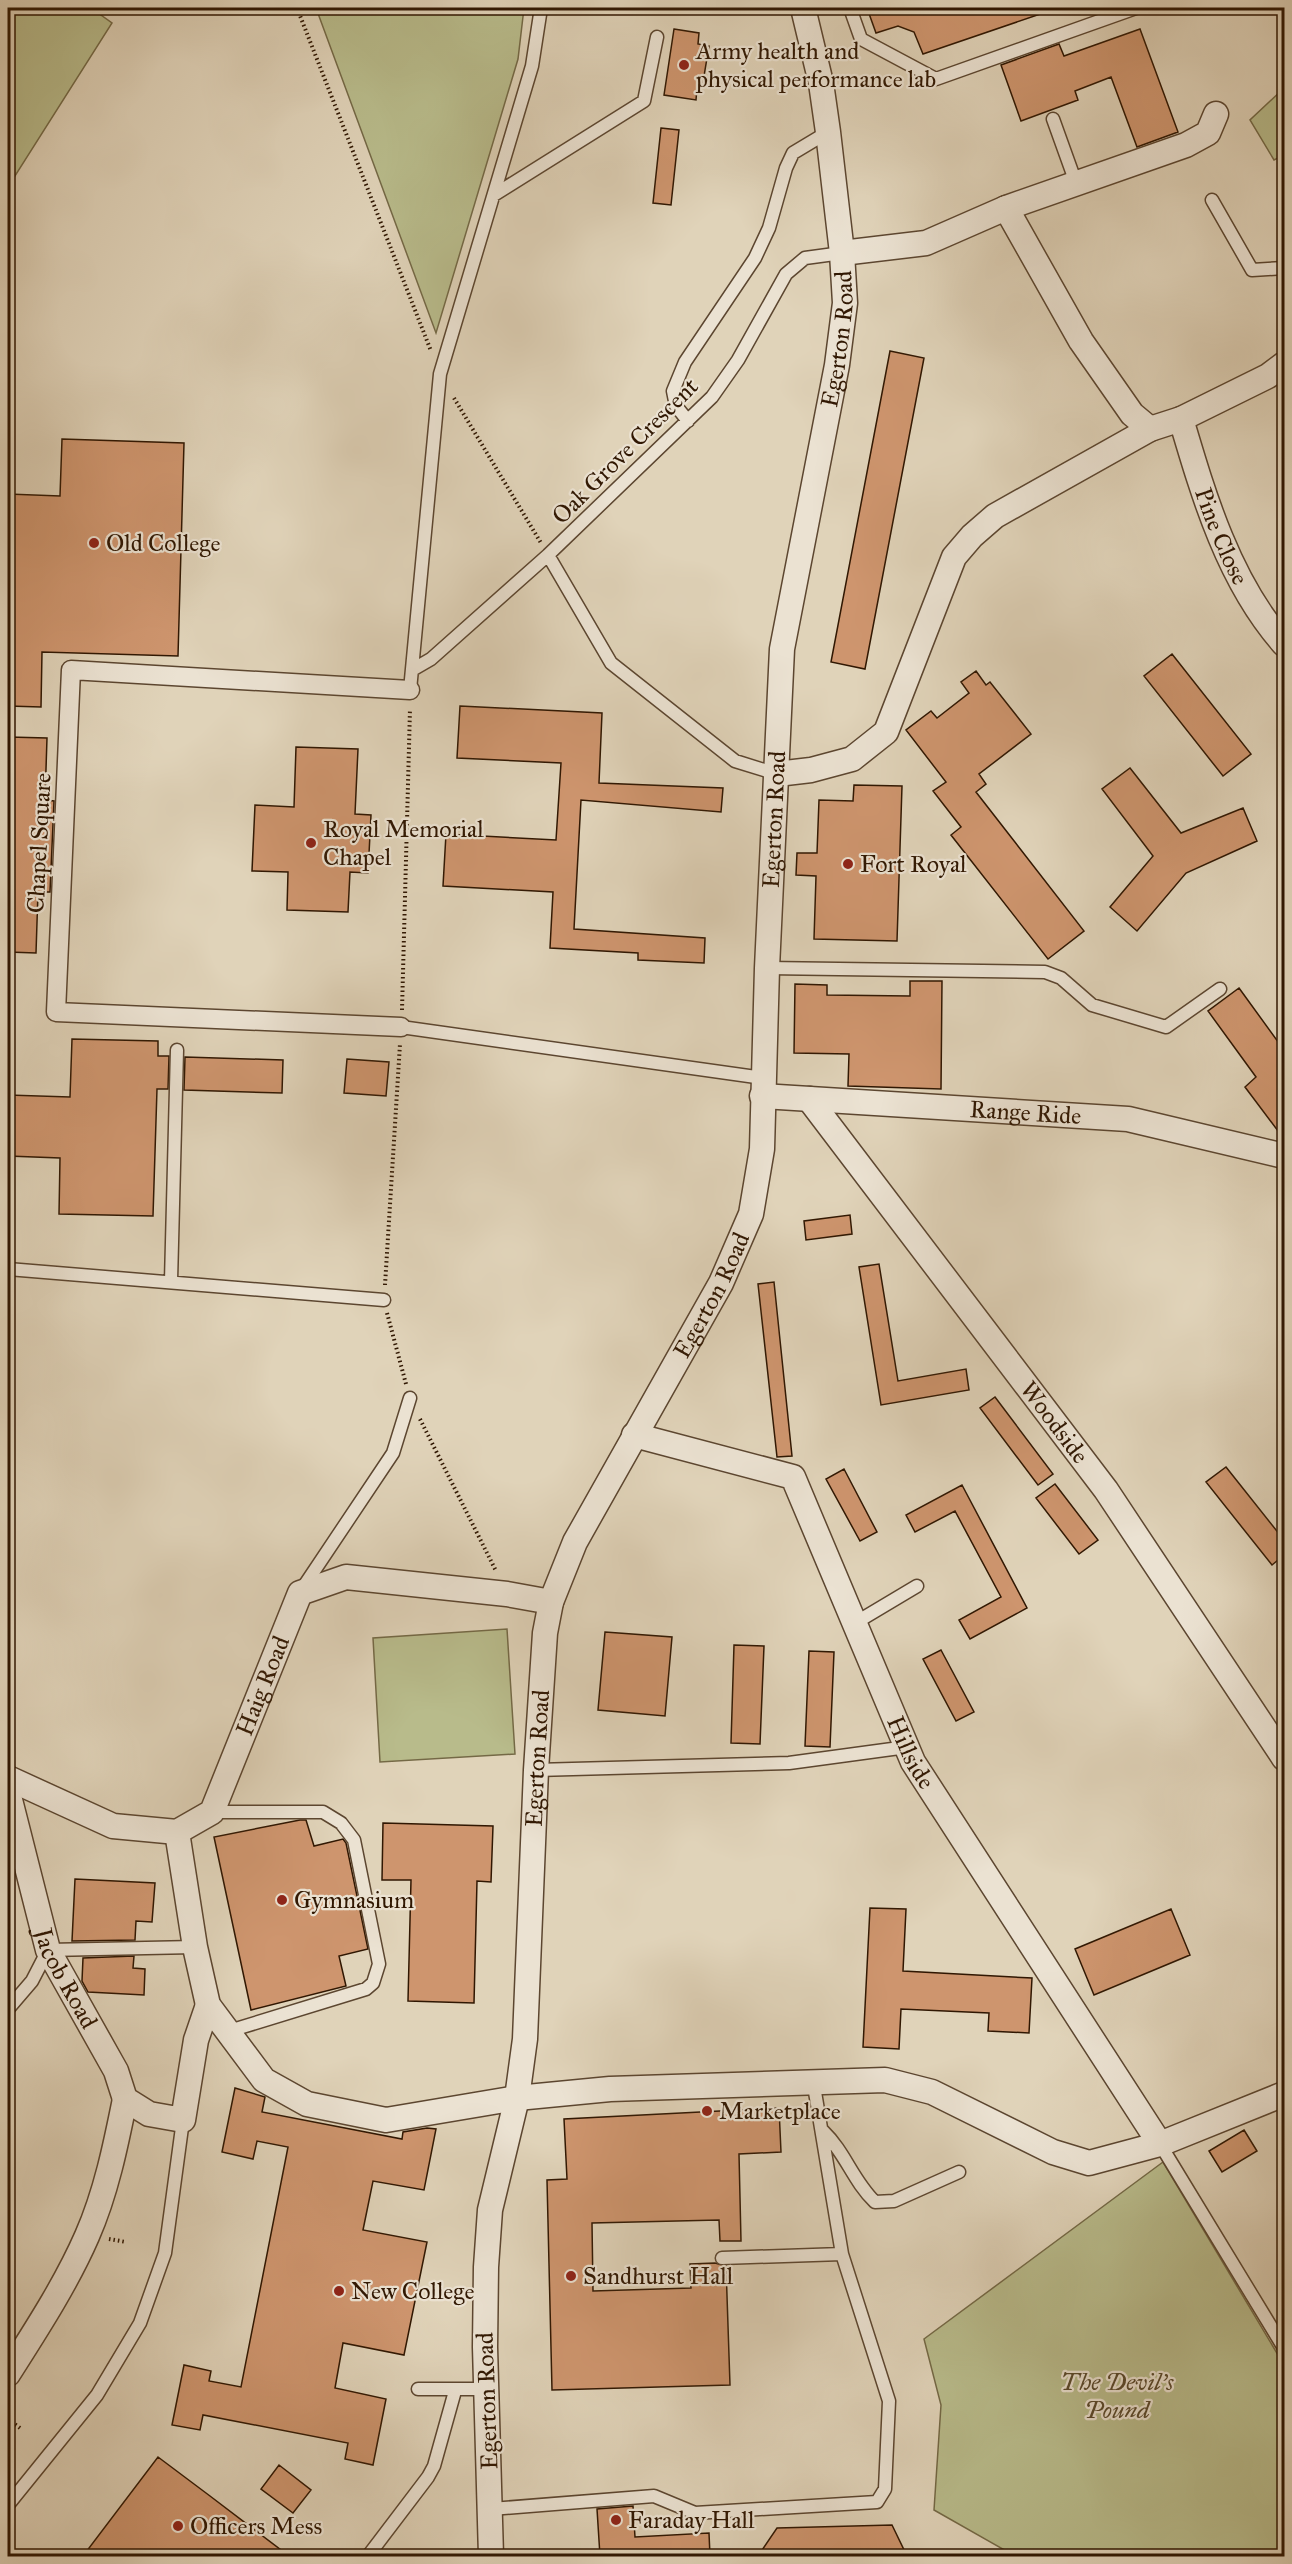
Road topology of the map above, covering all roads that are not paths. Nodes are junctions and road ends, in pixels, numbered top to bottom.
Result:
1 (541, 8) edge
2 (803, 8) edge
3 (850, 8) edge
4 (1136, 8) edge
5 (657, 37) dead end
6 (1215, 114) dead end
7 (1053, 119) dead end
8 (828, 132) junction
9 (1076, 183) junction
10 (494, 195) junction
11 (1212, 200) dead end
12 (1006, 208) junction
13 (842, 253) junction
14 (1284, 268) edge
15 (1284, 364) edge
16 (1181, 419) junction
17 (687, 421) junction
18 (1150, 429) junction
19 (548, 555) junction
20 (1284, 644) edge
21 (412, 670) junction
22 (410, 690) joint
23 (777, 774) junction
24 (766, 968) junction
25 (1220, 989) dead end
26 (401, 1027) joint
27 (177, 1050) dead end
28 (762, 1087) junction
29 (809, 1099) junction
30 (1284, 1156) edge
31 (8, 1269) edge
32 (171, 1281) junction
33 (384, 1300) road end
34 (410, 1398) road end
35 (634, 1435) junction
36 (917, 1586) dead end
37 (300, 1593) junction
38 (551, 1602) junction
39 (855, 1623) junction
40 (907, 1747) junction
41 (1284, 1758) edge
42 (536, 1770) junction
43 (8, 1778) edge
44 (8, 1792) edge
45 (212, 1812) junction
46 (177, 1832) junction
47 (195, 1947) junction
48 (48, 1950) junction
49 (208, 2005) junction
50 (8, 2009) edge
51 (226, 2032) junction
52 (813, 2080) junction
53 (1284, 2094) edge
54 (517, 2098) junction
55 (125, 2099) junction
56 (183, 2120) junction
57 (823, 2131) junction
58 (1160, 2144) junction
59 (959, 2172) dead end
60 (842, 2254) junction
61 (722, 2258) dead end
62 (1284, 2348) edge
63 (8, 2374) edge
64 (418, 2389) dead end
65 (488, 2389) junction
66 (454, 2391) junction
67 (8, 2505) edge
68 (491, 2509) junction
69 (368, 2556) edge
70 (491, 2556) edge

1 - 10 lane
2 - 8 street, Egerton Road
3 - 4 lane
5 - 10 lane
6 - 9 street
7 - 9 lane
8 - 13 street, Egerton Road
8 - 17 lane
9 - 12 street
10 - 21 lane
11 - 14 lane
12 - 13 street
12 - 18 street
13 - 17 lane, Oak Grove Crescent
13 - 23 street, Egerton Road
15 - 16 street
16 - 18 street
16 - 20 street, Pine Close
17 - 19 lane, Oak Grove Crescent
18 - 23 street
19 - 21 lane, Oak Grove Crescent
19 - 23 lane
21 - 22 lane
22 - 26 street, Chapel Square
23 - 24 street, Egerton Road
24 - 25 lane
24 - 28 street, Egerton Road
26 - 28 lane
27 - 32 lane
28 - 29 street, Range Ride
28 - 35 street, Egerton Road
29 - 30 street, Range Ride
29 - 41 street, Woodside
31 - 32 lane
32 - 33 lane
34 - 37 lane
35 - 38 street, Egerton Road
35 - 39 street, Hillside
36 - 39 lane
37 - 38 street
37 - 45 street, Haig Road
38 - 42 street, Egerton Road
39 - 40 street, Hillside
40 - 42 lane
40 - 58 street, Hillside
42 - 54 street, Egerton Road
43 - 46 street
44 - 48 street, Jacob Road
45 - 46 street
45 - 51 lane
46 - 47 street
47 - 48 lane
47 - 49 street
48 - 50 lane
48 - 55 street, Jacob Road
49 - 51 street
49 - 56 street
51 - 54 street
52 - 54 street
52 - 57 lane
52 - 58 street
53 - 58 street
54 - 65 street, Egerton Road
55 - 56 street
55 - 63 street
56 - 67 lane
57 - 59 lane
57 - 60 lane
58 - 62 lane
60 - 61 lane
60 - 68 lane
64 - 66 lane
65 - 66 lane
65 - 68 street, Egerton Road
66 - 69 lane
68 - 70 street, Egerton Road

